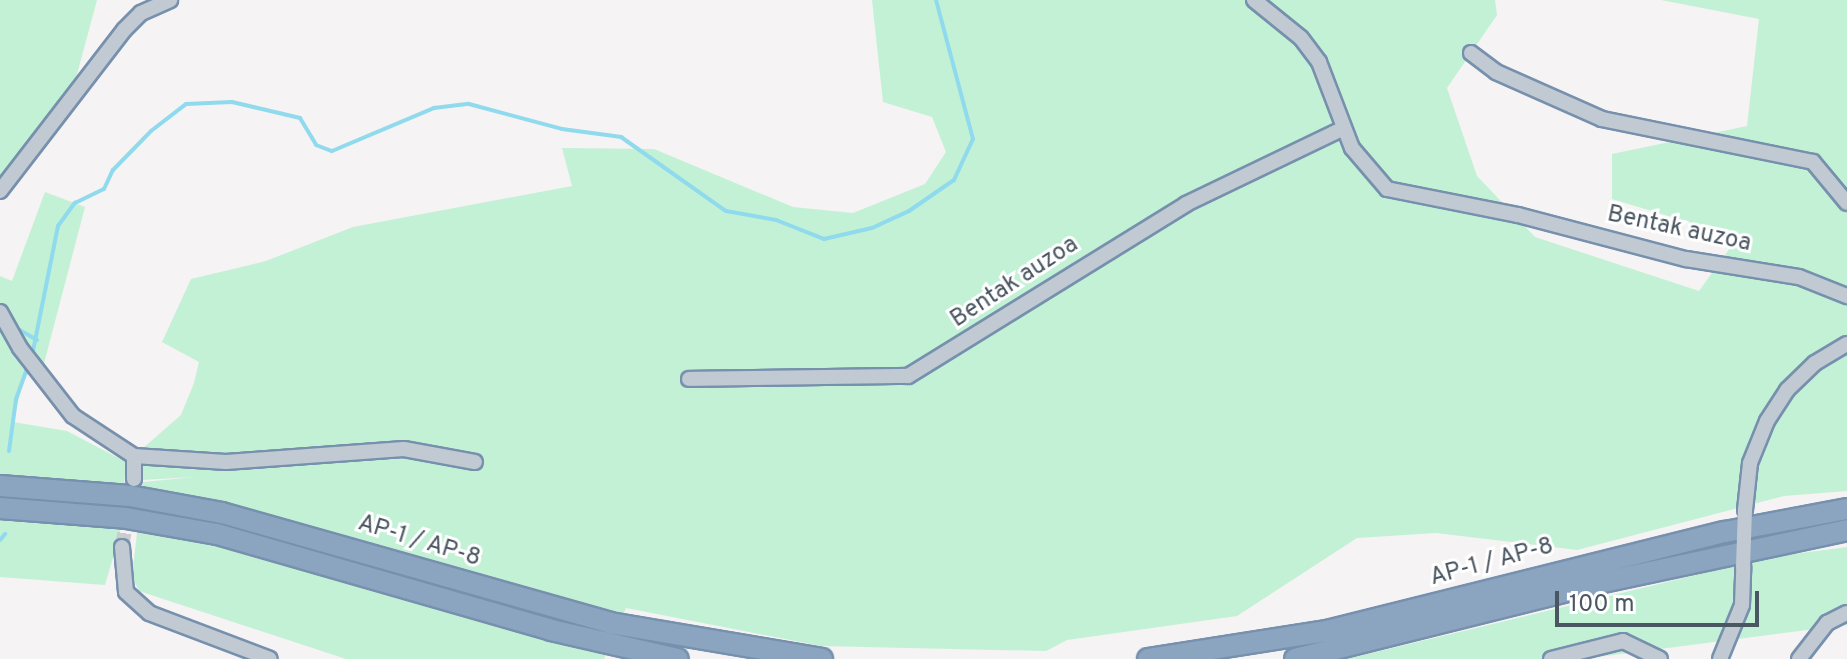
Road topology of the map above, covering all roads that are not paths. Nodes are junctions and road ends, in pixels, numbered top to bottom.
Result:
1 (170, 0) edge
2 (1254, 0) edge
3 (1471, 53) dead end
4 (1342, 129) junction
5 (0, 191) edge
6 (1847, 203) edge
7 (1847, 296) edge
8 (1, 315) edge
9 (1847, 344) edge
10 (689, 379) dead end
11 (134, 456) junction
12 (475, 462) dead end
13 (134, 479) tunnel mouth
14 (0, 486) edge
15 (0, 508) edge
16 (1847, 509) edge
17 (1847, 530) edge
18 (122, 547) tunnel mouth
19 (1847, 613) edge
20 (1601, 652) edge
21 (270, 659) edge
22 (678, 659) edge
23 (822, 659) edge
24 (1148, 659) edge
25 (1295, 659) edge
26 (1551, 659) edge
27 (1660, 659) edge
28 (1720, 659) edge
29 (1799, 659) edge

1 - 5 street
2 - 4 street, Bentak auzoa
3 - 6 street
4 - 7 street, Bentak auzoa
4 - 10 street, Bentak auzoa
8 - 11 street
9 - 28 street, bridge
11 - 12 street
11 - 13 street
14 - 23 highway, AP-1 / AP-8
15 - 22 highway, AP-1 / AP-8
16 - 24 highway, AP-1 / AP-8
17 - 25 highway, AP-1 / AP-8
18 - 21 street
19 - 29 street
20 - 26 street
20 - 27 street

